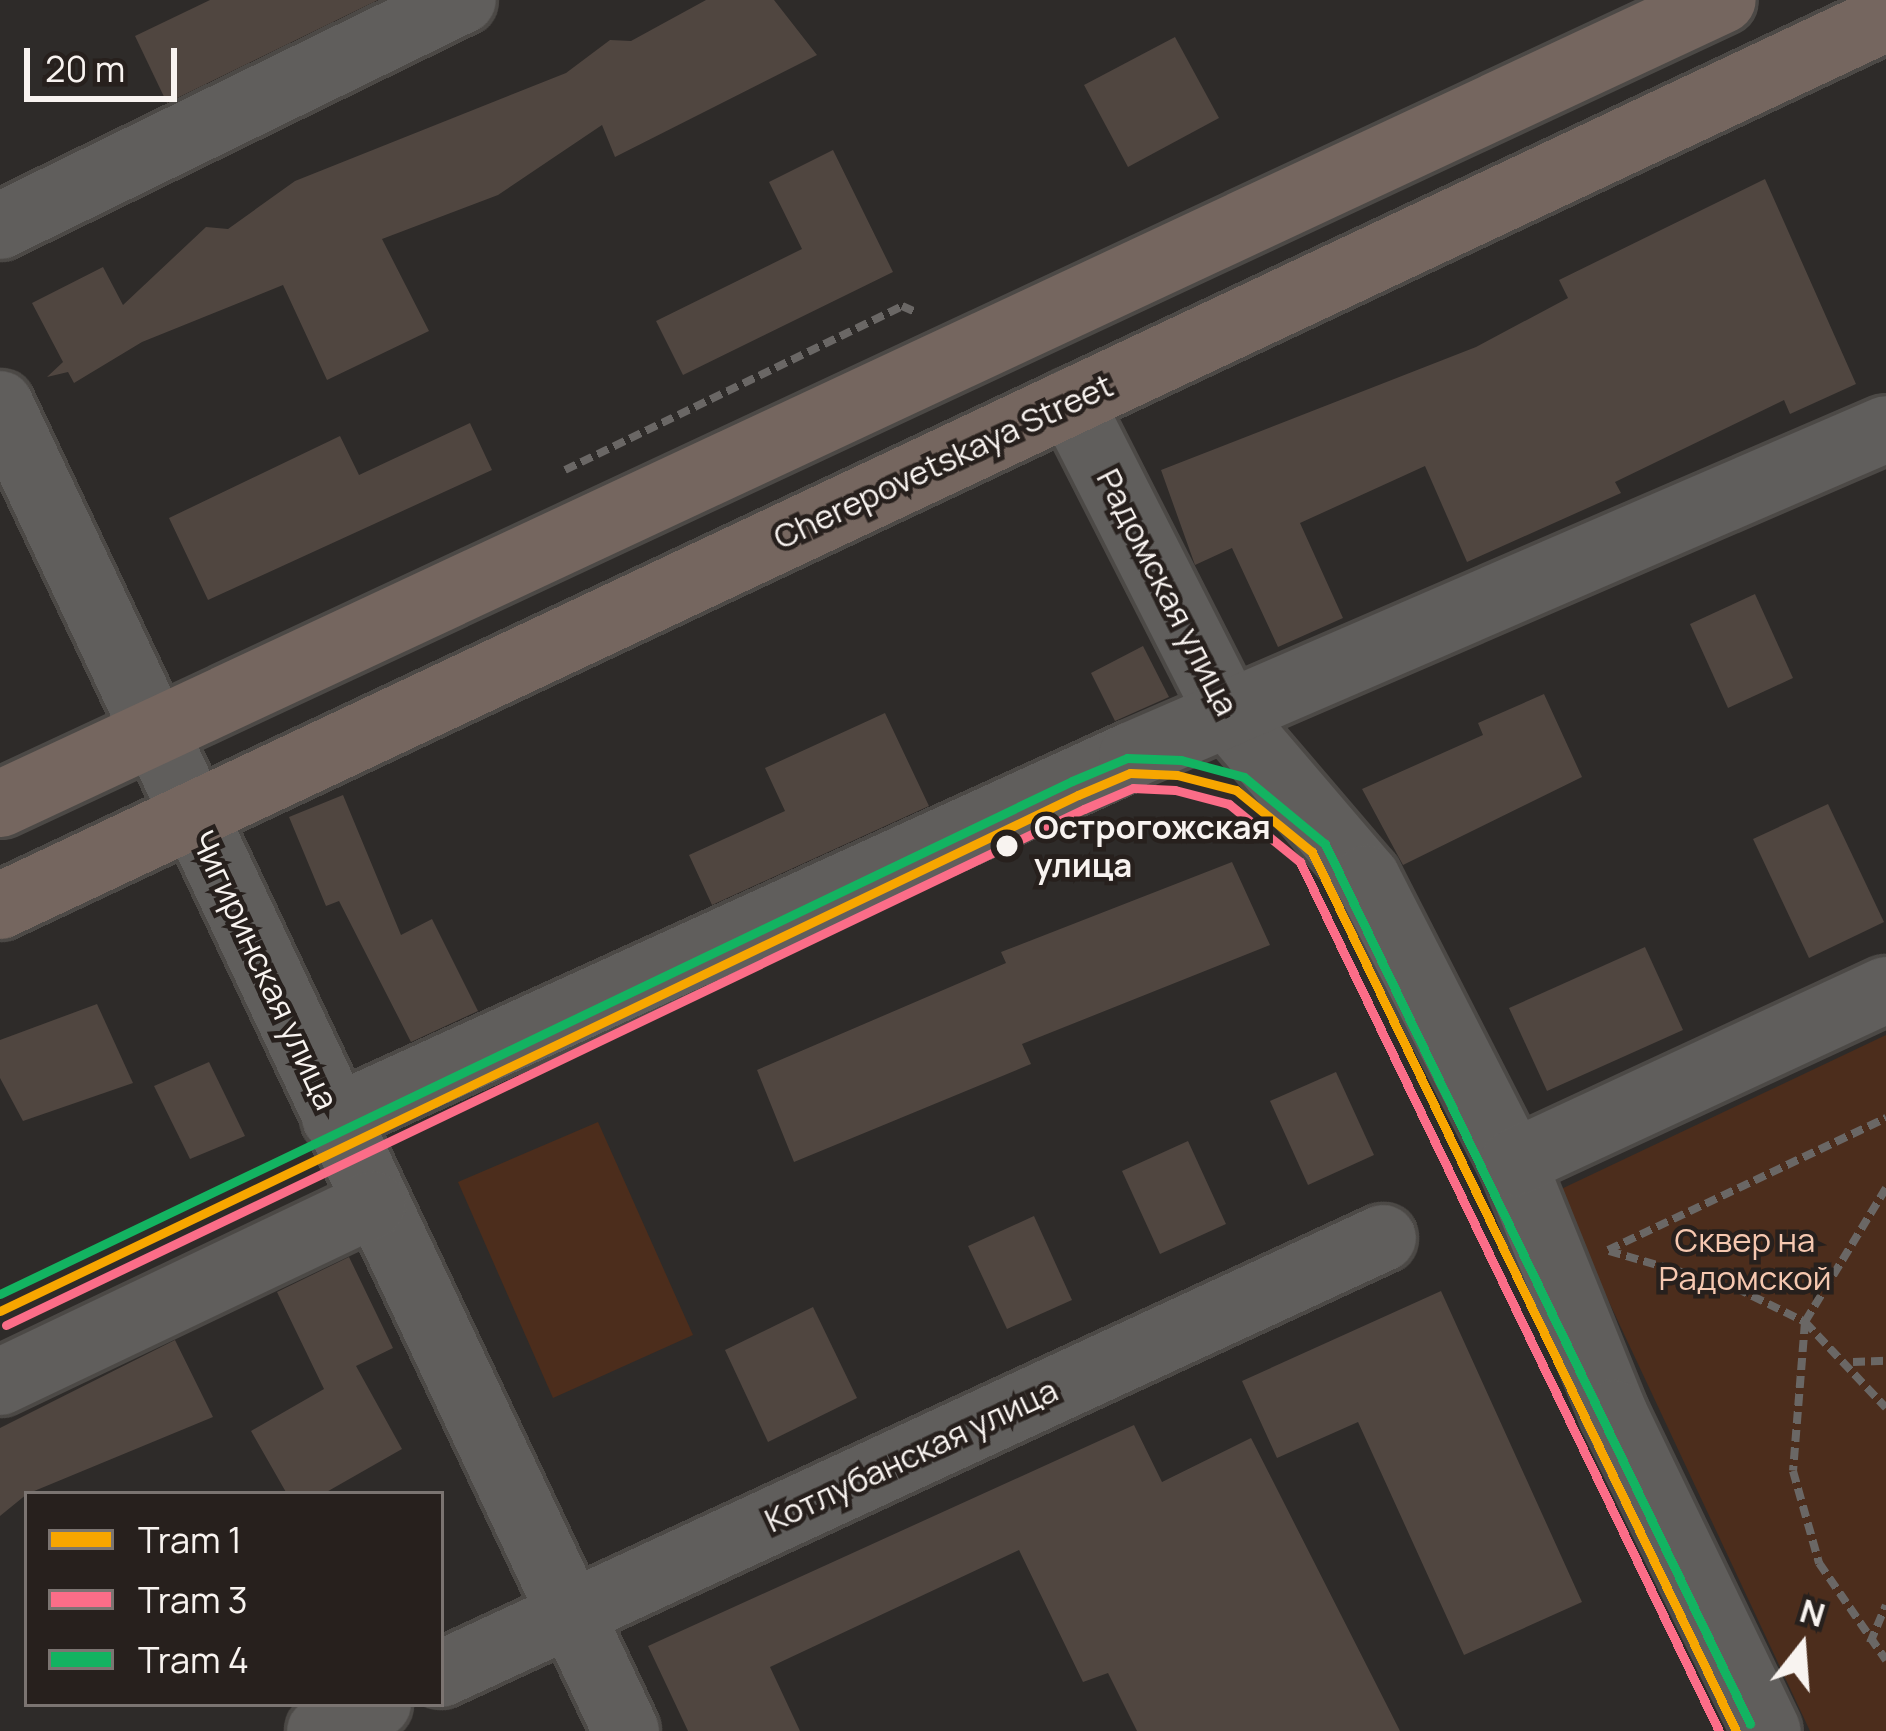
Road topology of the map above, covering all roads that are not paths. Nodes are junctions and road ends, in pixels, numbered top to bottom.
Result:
1 (463, 0) edge
2 (1723, 0) edge
3 (1886, 18) edge
4 (0, 226) edge
5 (1070, 402) junction
6 (0, 404) edge
7 (1886, 429) edge
8 (1232, 720) junction
9 (153, 732) junction
10 (0, 804) edge
11 (192, 815) junction
12 (0, 906) edge
13 (1886, 990) edge
14 (335, 1118) junction
15 (1514, 1163) junction
16 (373, 1204) junction
17 (1382, 1238) dead end
18 (0, 1382) edge
19 (572, 1612) junction
20 (444, 1673) edge
21 (371, 1707) edge
22 (320, 1731) edge
23 (626, 1731) edge
24 (1768, 1731) edge

1 - 4 street
2 - 9 highway
3 - 5 highway, Cherepovetskaya Street
5 - 8 street, Радомская улица
5 - 11 highway, Cherepovetskaya Street
6 - 9 street, Чигиринская улица
7 - 8 street
8 - 14 street
8 - 15 street, Радомская улица
9 - 10 highway
9 - 11 street, Чигиринская улица
11 - 12 highway, Cherepovetskaya Street
11 - 14 street, Чигиринская улица
13 - 15 street
14 - 16 street, Чигиринская улица
15 - 24 street, Радомская улица
16 - 18 street
16 - 19 street, Чигиринская улица
17 - 19 street, Котлубанская улица
19 - 20 street, Котлубанская улица
19 - 23 street, Чигиринская улица
21 - 22 street

